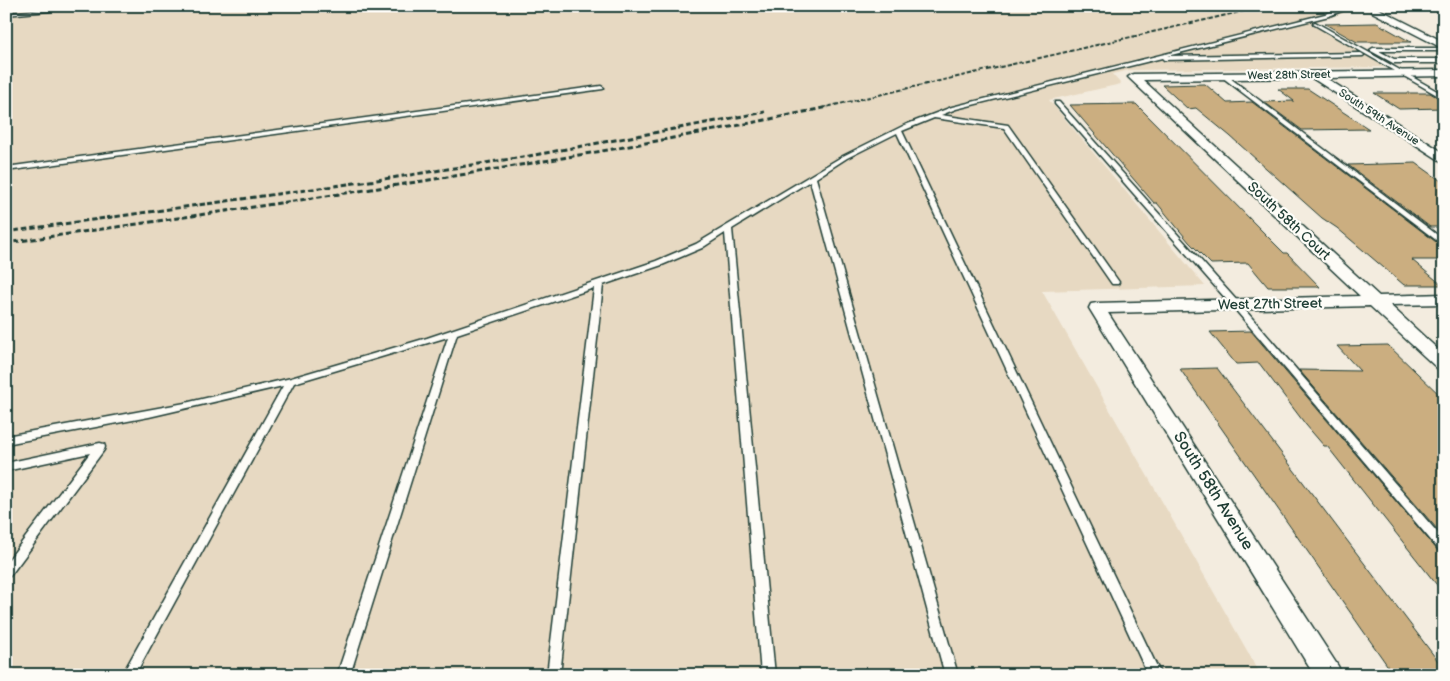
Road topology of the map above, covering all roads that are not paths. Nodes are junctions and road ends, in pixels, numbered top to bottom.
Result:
1 (100, 6) edge
2 (1352, 6) edge
3 (1440, 6) edge
4 (1444, 8) edge
5 (1375, 10) dead end
6 (6, 14) edge
7 (1315, 23) dead end
8 (1444, 47) edge
9 (1361, 55) dead end
10 (1147, 59) junction
11 (1444, 61) edge
12 (1403, 73) junction
13 (1444, 73) edge
14 (1315, 75) junction
15 (1224, 76) junction
16 (1134, 77) joint
17 (601, 88) dead end
18 (1444, 96) edge
19 (1057, 103) dead end
20 (933, 116) junction
21 (899, 130) junction
22 (1444, 159) edge
23 (6, 169) edge
24 (812, 177) junction
25 (728, 228) junction
26 (1444, 244) edge
27 (1115, 282) dead end
28 (599, 283) junction
29 (1444, 300) edge
30 (1375, 301) junction
31 (1236, 305) junction
32 (1097, 308) joint
33 (454, 331) junction
34 (1444, 365) edge
35 (291, 382) junction
36 (6, 440) edge
37 (6, 468) edge
38 (1444, 548) edge
39 (6, 572) edge
40 (128, 675) edge
41 (343, 675) edge
42 (553, 675) edge
43 (768, 675) edge
44 (952, 675) edge
45 (1155, 675) edge
46 (1328, 675) edge

1 - 6 lane
2 - 10 lane
3 - 4 lane
5 - 8 street
7 - 12 lane
8 - 11 lane
9 - 10 lane
10 - 20 lane
12 - 13 street, West 28th Street
12 - 14 street, West 28th Street
12 - 18 lane
14 - 15 street, West 28th Street
14 - 22 street, South 59th Avenue
15 - 16 street, West 28th Street
15 - 26 lane
16 - 30 street, South 58th Court
17 - 23 lane
19 - 31 lane
20 - 21 lane
20 - 27 lane
21 - 24 lane
21 - 45 lane
24 - 25 lane
24 - 44 lane
25 - 28 lane
25 - 43 lane
28 - 33 lane
28 - 42 lane
29 - 30 street, West 27th Street
30 - 31 street, West 27th Street
30 - 34 street, South 58th Court
31 - 32 street, West 27th Street
31 - 38 lane
32 - 46 street, South 58th Avenue
33 - 35 lane
33 - 41 lane
35 - 36 lane
35 - 40 lane
37 - 39 lane

